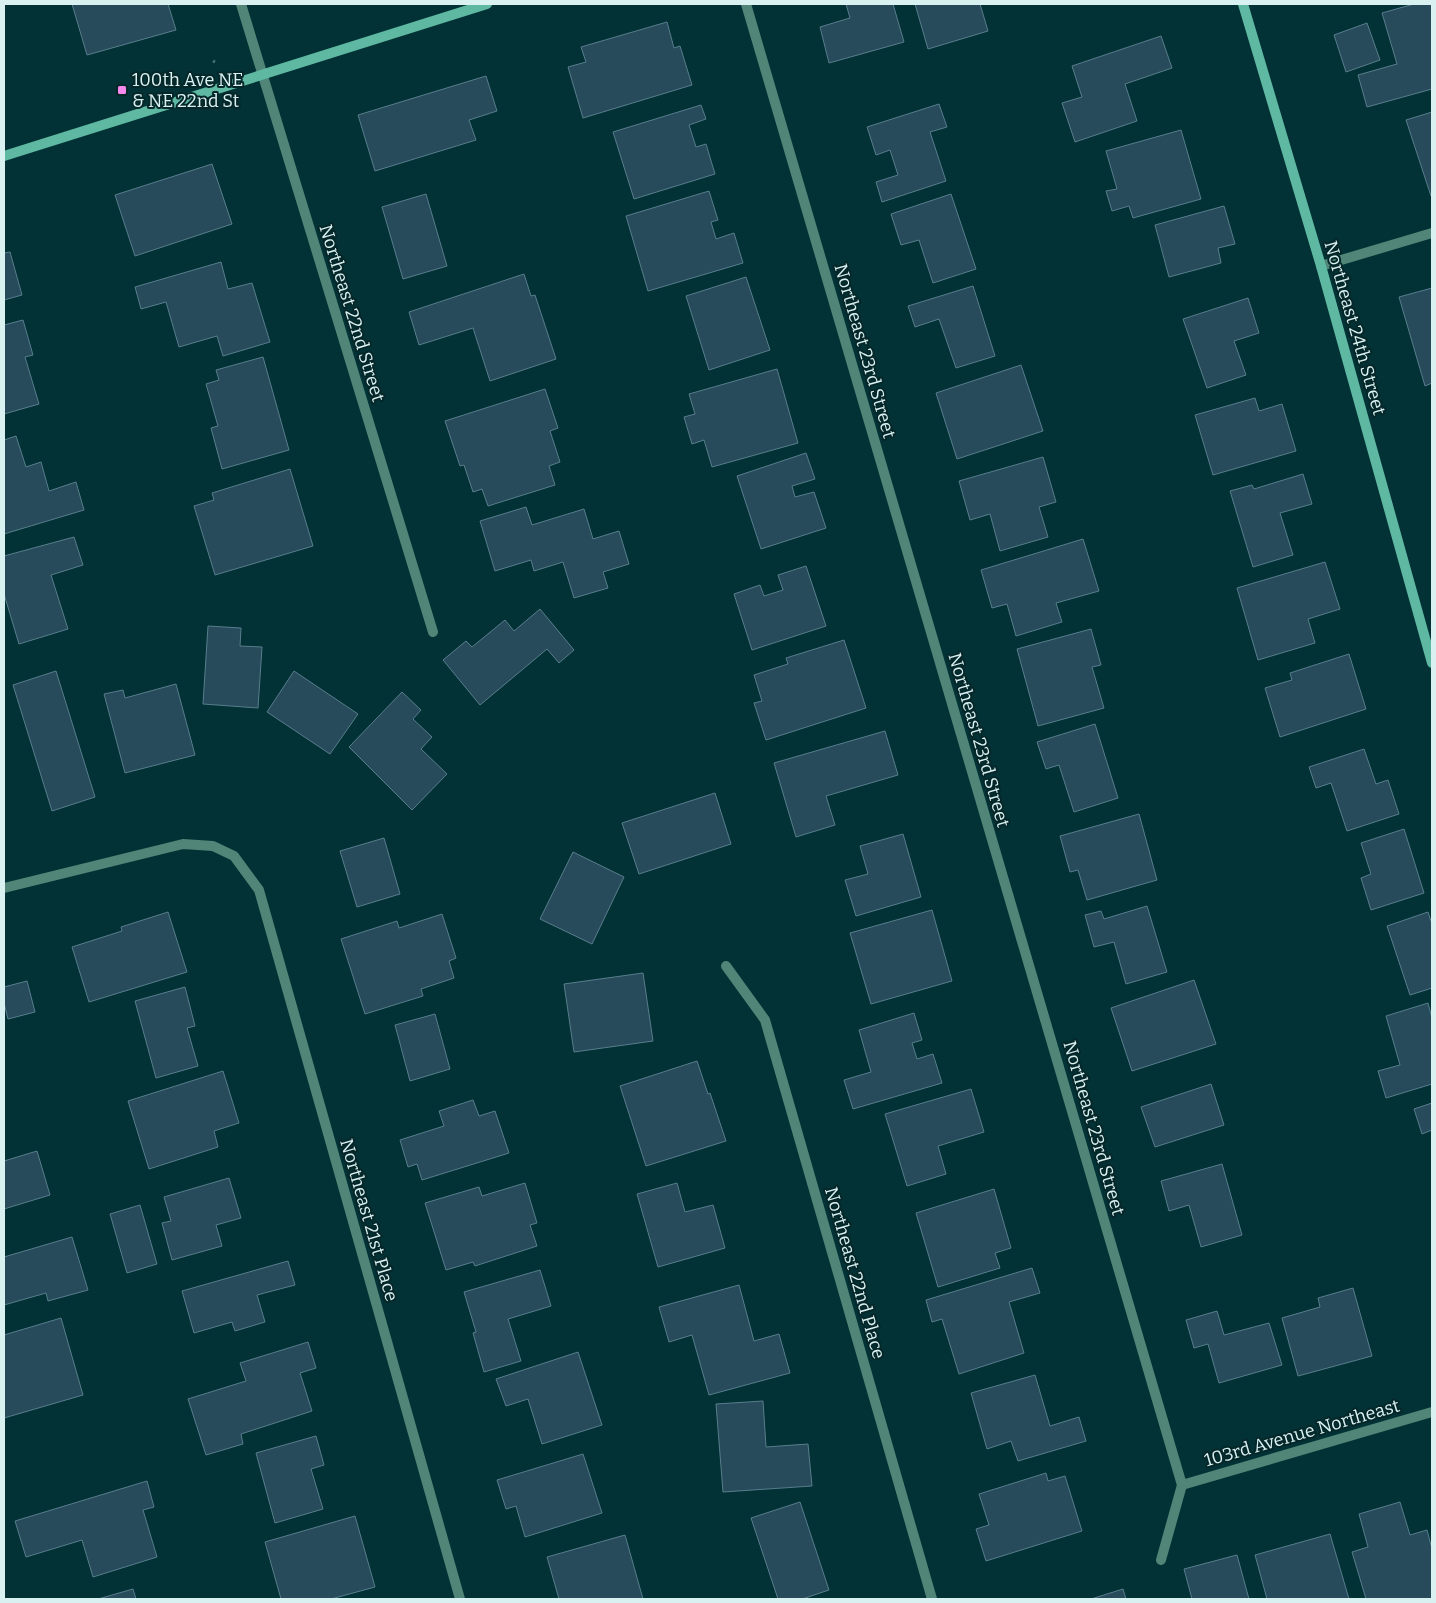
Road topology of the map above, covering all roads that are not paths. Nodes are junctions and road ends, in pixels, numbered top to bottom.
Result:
1 (241, 4) edge
2 (488, 4) edge
3 (746, 4) edge
4 (1243, 4) edge
5 (263, 75) junction
6 (4, 156) edge
7 (1432, 233) edge
8 (1321, 266) junction
9 (433, 632) dead end
10 (1432, 663) edge
11 (4, 888) edge
12 (726, 966) dead end
13 (1432, 1412) edge
14 (1182, 1485) junction
15 (1161, 1560) dead end
16 (460, 1599) edge
17 (932, 1599) edge

1 - 5 street, Northeast 22nd Street
2 - 5 main road
3 - 14 street, Northeast 23rd Street
4 - 8 main road, Northeast 24th Street
5 - 6 main road
5 - 9 street, Northeast 22nd Street
7 - 8 street
8 - 10 main road, Northeast 24th Street
11 - 16 street, Northeast 21st Place
12 - 17 street, Northeast 22nd Place
13 - 14 street, 103rd Avenue Northeast
14 - 15 street

